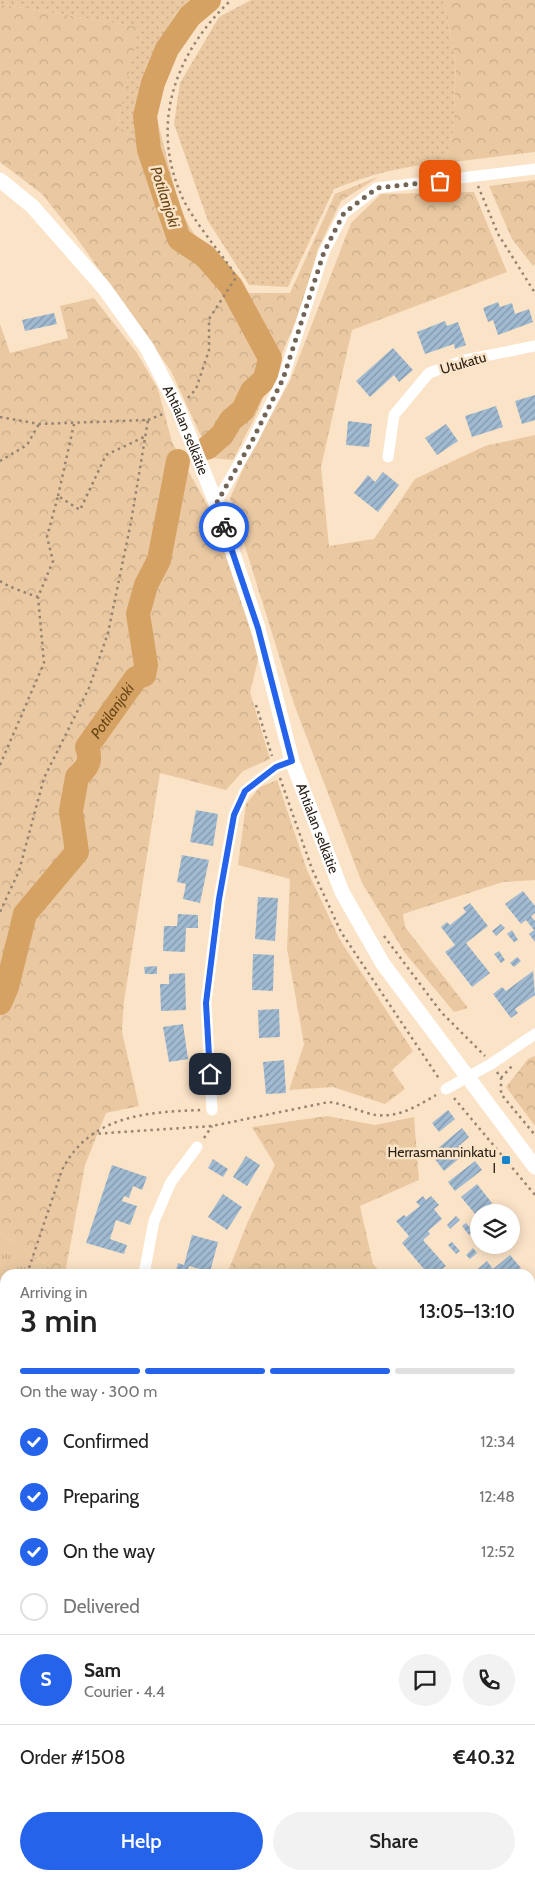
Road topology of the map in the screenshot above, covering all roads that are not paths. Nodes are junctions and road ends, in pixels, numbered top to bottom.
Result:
1 (535, 170) edge
2 (0, 180) edge
3 (535, 346) edge
4 (388, 457) dead end
5 (216, 504) junction
6 (292, 761) junction
7 (535, 1034) edge
8 (468, 1077) junction
9 (446, 1089) road end
10 (212, 1110) road end
11 (197, 1147) road end
12 (535, 1167) edge
13 (145, 1269) edge

1 - 5 street
2 - 5 street, Ahtialan selkätie
3 - 4 street, Utukatu
5 - 6 street, Ahtialan selkätie
6 - 8 street, Ahtialan selkätie
6 - 10 street
7 - 8 street
8 - 9 street
8 - 12 street, Ahtialan selkätie
11 - 13 street

